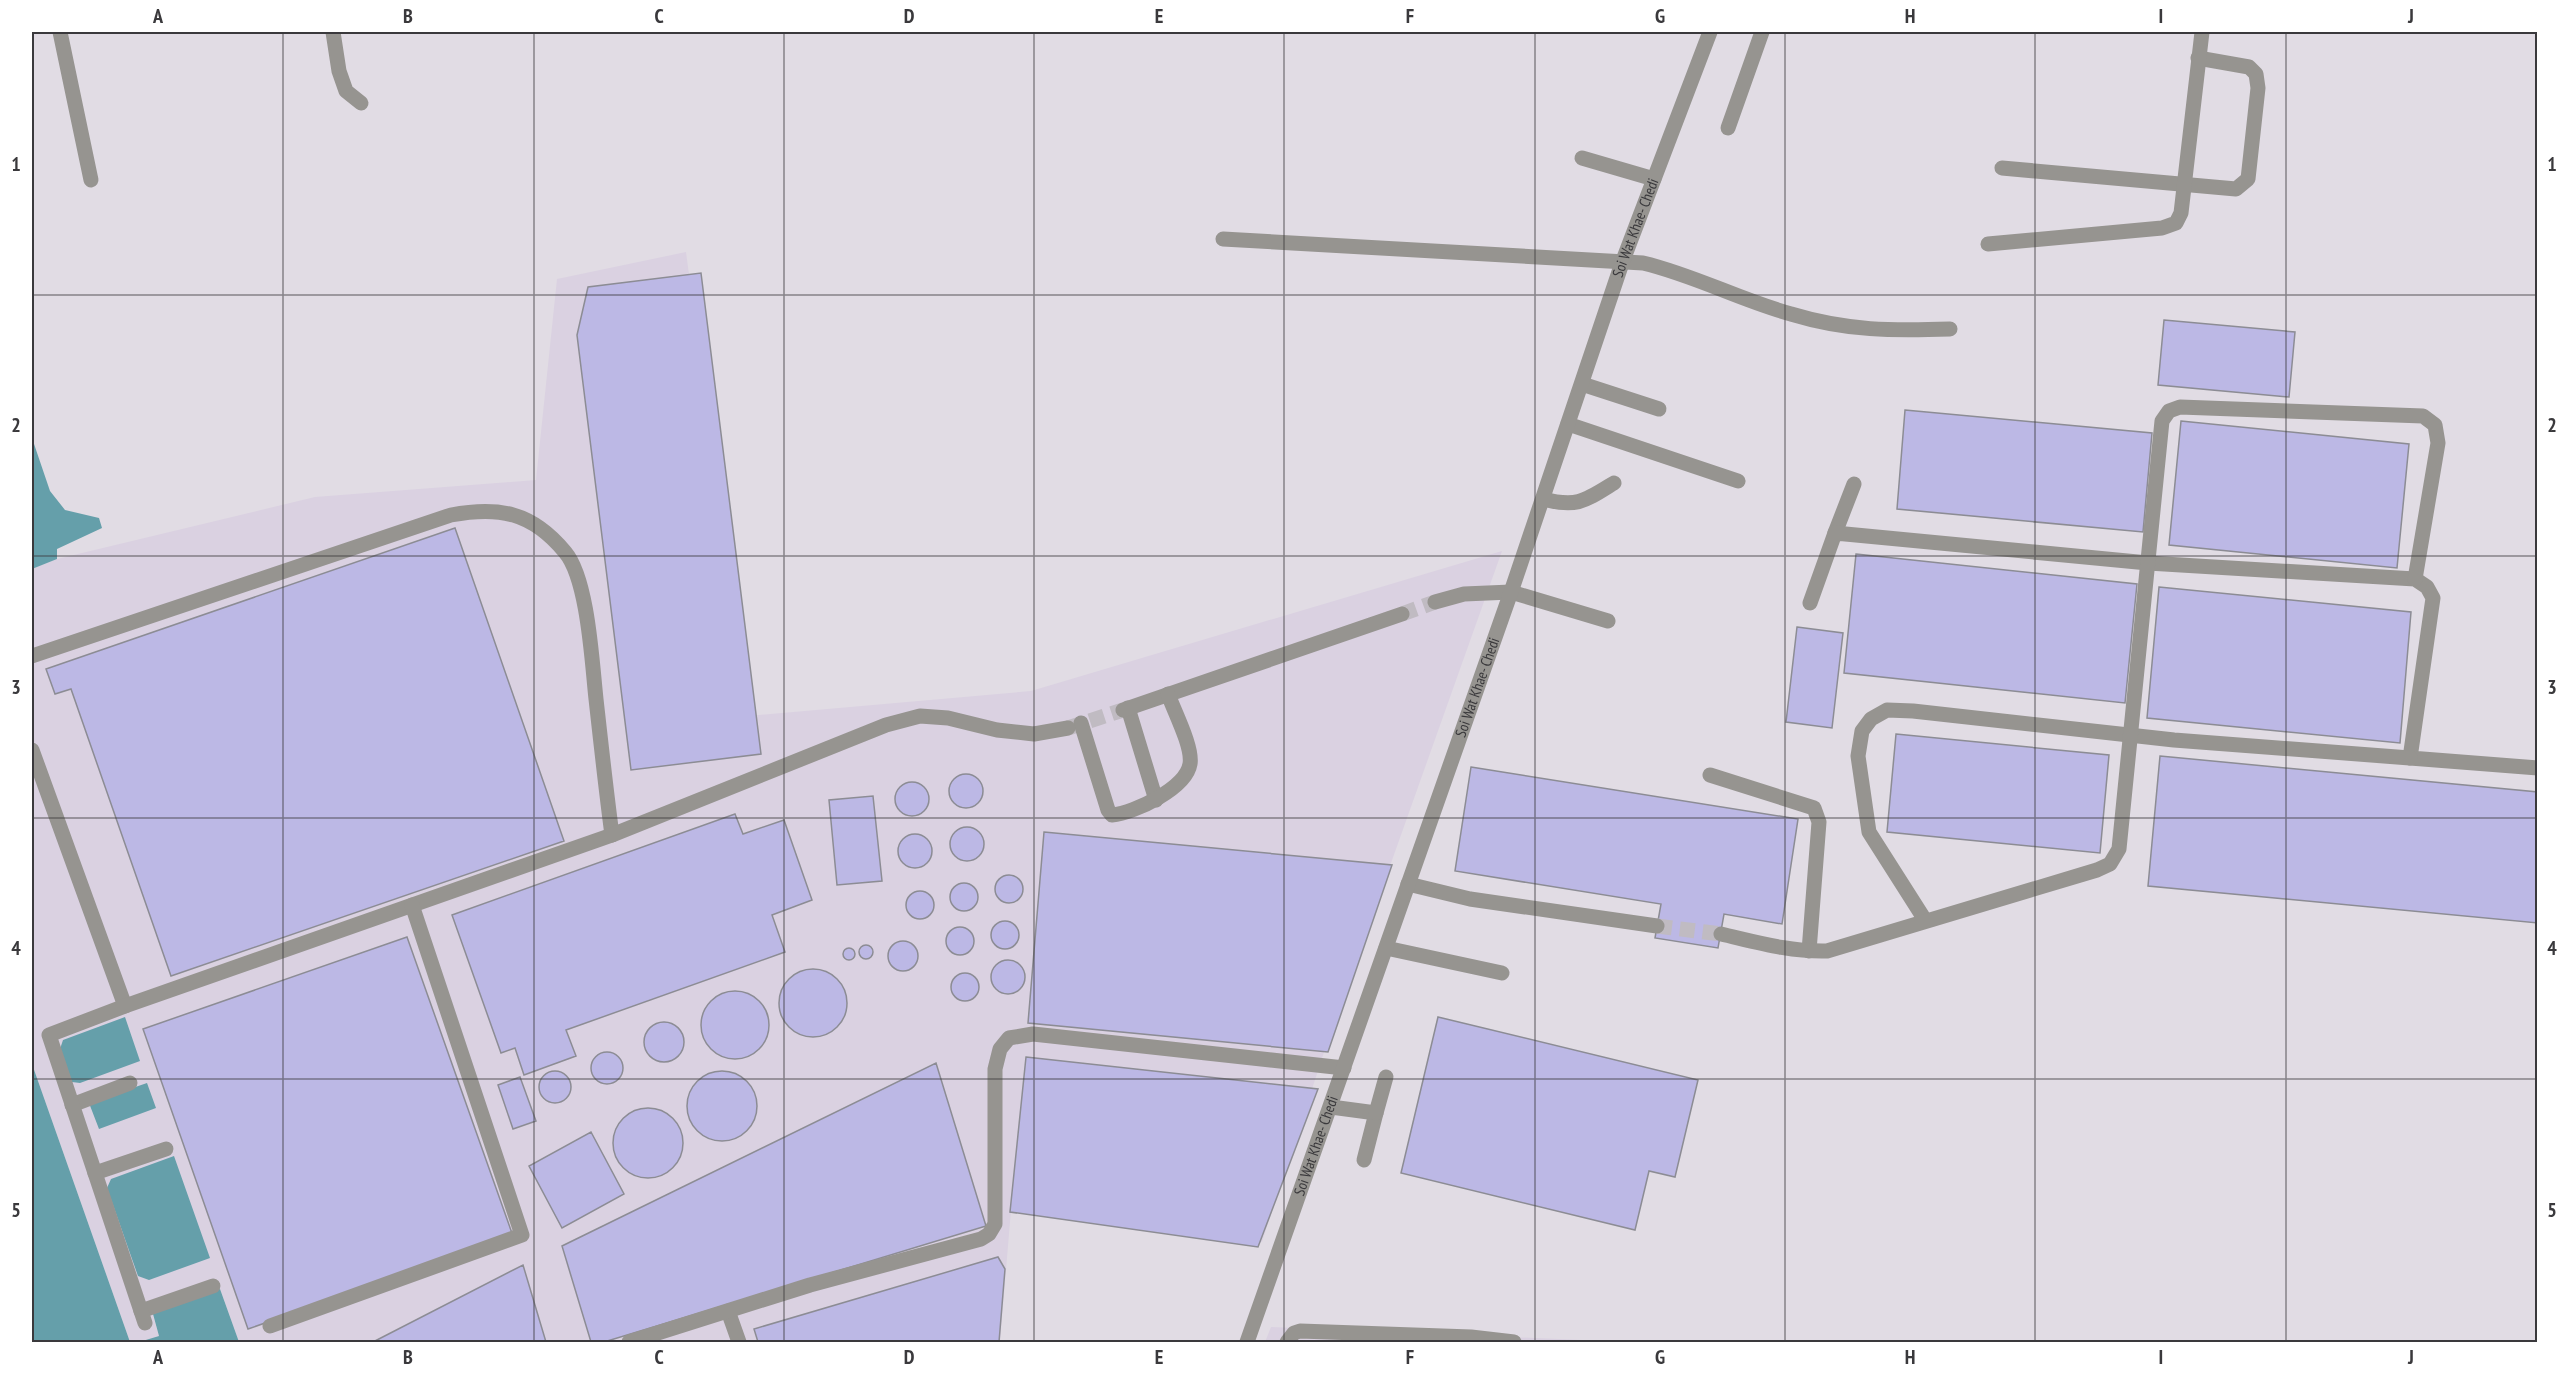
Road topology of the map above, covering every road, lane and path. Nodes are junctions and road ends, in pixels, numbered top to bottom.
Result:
1 (60, 32) edge
2 (333, 32) edge
3 (1710, 32) edge
4 (1762, 32) edge
5 (2202, 32) edge
6 (2198, 58) junction
7 (361, 103) dead end
8 (1728, 128) dead end
9 (1582, 158) dead end
10 (2002, 168) dead end
11 (1654, 179) junction
12 (91, 180) dead end
13 (2185, 184) junction
14 (1223, 239) dead end
15 (1988, 244) dead end
16 (1622, 263) junction
17 (1950, 329) dead end
18 (1582, 384) junction
19 (1659, 409) dead end
20 (1568, 424) junction
21 (1738, 481) dead end
22 (1614, 483) dead end
23 (1854, 484) dead end
24 (1543, 500) junction
25 (1835, 533) junction
26 (2148, 563) junction
27 (2415, 579) junction
28 (1511, 592) junction
29 (1436, 602) tunnel mouth
30 (1810, 603) dead end
31 (1402, 614) tunnel mouth
32 (1608, 621) dead end
33 (32, 656) edge
34 (1168, 694) junction
35 (2131, 735) junction
36 (32, 750) edge
37 (2410, 758) junction
38 (2538, 768) edge
39 (1710, 775) dead end
40 (1156, 800) junction
41 (612, 835) junction
42 (1408, 884) junction
43 (412, 905) junction
44 (1925, 920) junction
45 (1657, 926) tunnel mouth
46 (1720, 934) tunnel mouth
47 (1386, 948) junction
48 (1809, 951) junction
49 (1502, 973) dead end
50 (124, 1006) junction
51 (1344, 1068) junction
52 (1386, 1077) dead end
53 (130, 1083) dead end
54 (72, 1105) junction
55 (1330, 1107) junction
56 (1376, 1113) junction
57 (165, 1149) dead end
58 (1364, 1160) dead end
59 (95, 1173) junction
60 (213, 1286) dead end
61 (728, 1311) junction
62 (270, 1326) dead end
63 (628, 1342) edge
64 (739, 1342) edge
65 (1247, 1342) edge
66 (1287, 1342) edge
67 (1514, 1342) edge

1 - 12 street
2 - 7 street
3 - 11 street, Soi Wat Khae- Chedi
4 - 8 street
5 - 6 street
6 - 13 street
6 - 13 street
9 - 11 street
10 - 13 street
11 - 16 street, Soi Wat Khae- Chedi
13 - 15 street
14 - 16 street
16 - 17 street
16 - 18 street, Soi Wat Khae- Chedi
18 - 19 street
18 - 20 street, Soi Wat Khae- Chedi
20 - 21 street
20 - 24 street, Soi Wat Khae- Chedi
22 - 24 street
23 - 25 street
24 - 28 street, Soi Wat Khae- Chedi
25 - 26 street
25 - 30 street
26 - 27 street
26 - 27 street
26 - 35 street
27 - 37 street
28 - 29 street
28 - 32 street
28 - 42 street, Soi Wat Khae- Chedi
31 - 34 street
33 - 41 street
34 - 40 street
34 - 40 street
35 - 37 street
35 - 44 street
35 - 44 street
36 - 50 street
37 - 38 street
39 - 48 street
40 - 41 street
41 - 43 street
42 - 45 street
42 - 47 street, Soi Wat Khae- Chedi
43 - 50 street
43 - 62 street
44 - 48 street
46 - 48 street
47 - 49 street
47 - 51 street, Soi Wat Khae- Chedi
50 - 54 street
51 - 55 street, Soi Wat Khae- Chedi
51 - 61 street
52 - 56 street
53 - 54 street
54 - 59 street
55 - 56 street
55 - 65 street, Soi Wat Khae- Chedi
56 - 58 street
57 - 59 street
59 - 60 street
61 - 63 street
61 - 64 street
66 - 67 street

